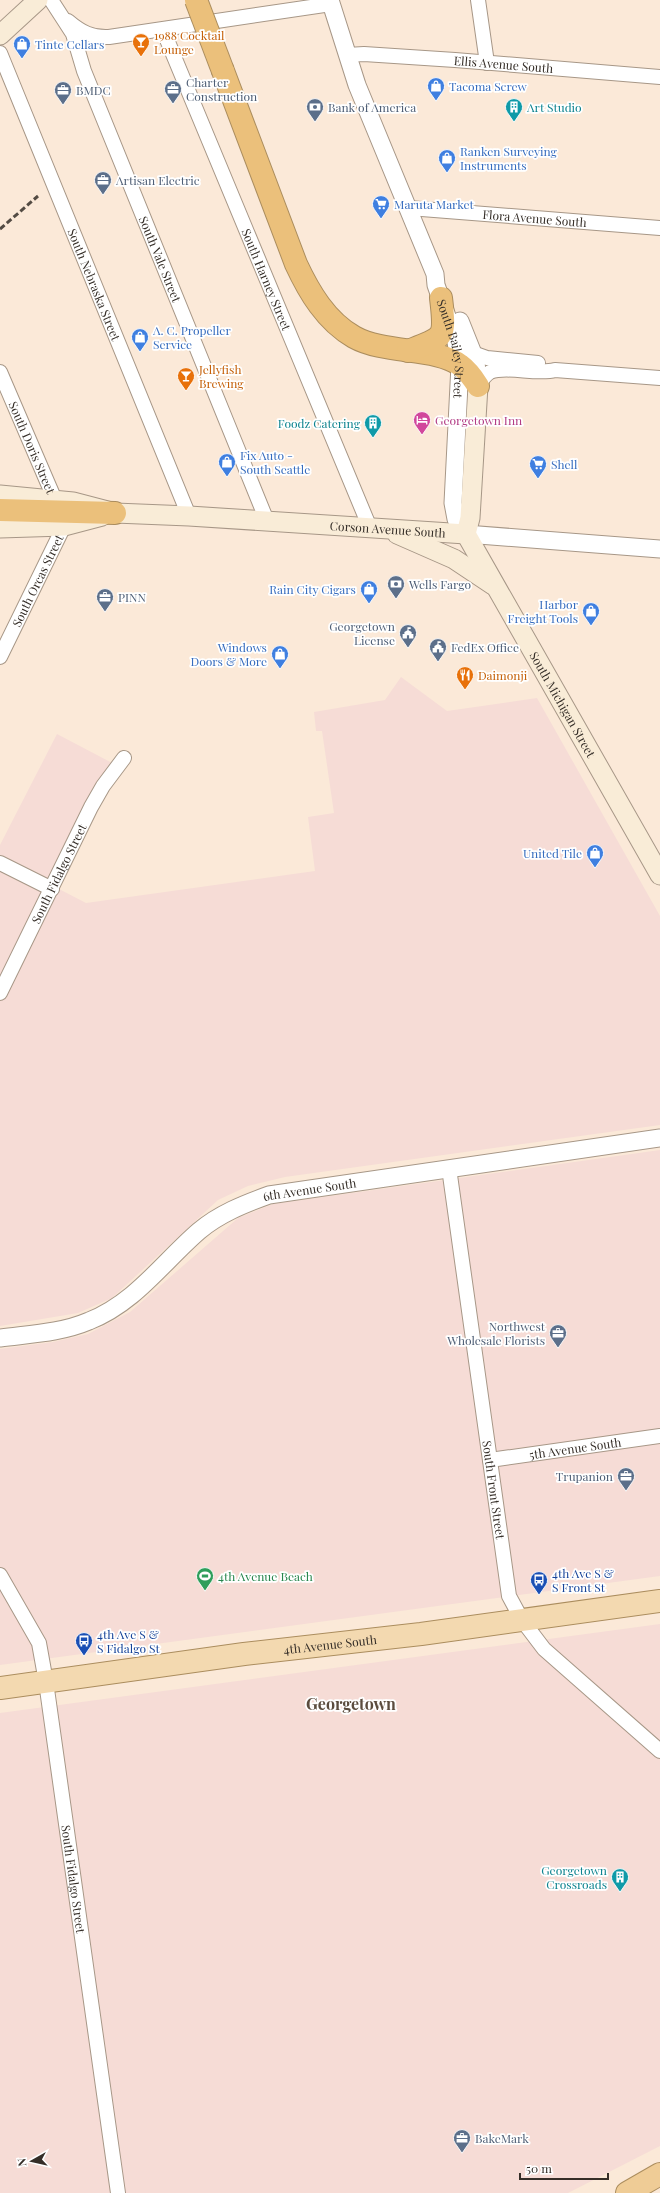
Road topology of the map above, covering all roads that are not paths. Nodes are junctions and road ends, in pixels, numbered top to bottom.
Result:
1 (38, 0) edge
2 (51, 0) edge
3 (196, 0) edge
4 (478, 0) edge
5 (331, 2) edge
6 (65, 18) junction
7 (163, 30) junction
8 (0, 35) edge
9 (0, 53) edge
10 (347, 55) junction
11 (487, 63) junction
12 (660, 77) edge
13 (409, 208) junction
14 (660, 228) edge
15 (435, 274) junction
16 (441, 298) junction
17 (407, 351) junction
18 (467, 359) junction
19 (555, 370) junction
20 (0, 372) edge
21 (660, 378) edge
22 (478, 386) junction
23 (55, 500) junction
24 (3, 511) edge
25 (115, 513) junction
26 (189, 516) junction
27 (267, 521) junction
28 (64, 526) junction
29 (377, 528) junction
30 (466, 534) junction
31 (660, 549) edge
32 (496, 587) junction
33 (0, 657) edge
34 (124, 758) dead end
35 (0, 863) edge
36 (660, 875) edge
37 (52, 889) junction
38 (0, 993) edge
39 (660, 1138) edge
40 (448, 1168) junction
41 (0, 1338) edge
42 (660, 1436) edge
43 (490, 1460) junction
44 (0, 1575) edge
45 (660, 1601) edge
46 (522, 1620) junction
47 (46, 1682) junction
48 (0, 1688) edge
49 (660, 1751) edge
50 (660, 2174) edge
51 (118, 2193) edge
52 (628, 2193) edge

1 - 8 main road
2 - 6 street, South Vale Street
3 - 17 highway, bridge
4 - 11 street
5 - 7 street
5 - 10 street, South Bailey Street
6 - 7 street
6 - 27 street, South Vale Street
7 - 29 street, South Harney Street
9 - 26 street, South Nebraska Street
10 - 11 street, Ellis Avenue South
10 - 13 street, South Bailey Street
11 - 12 street, Ellis Avenue South
13 - 14 street, Flora Avenue South
13 - 15 street, South Bailey Street
15 - 16 street, South Bailey Street
15 - 18 street, South Bailey Street
16 - 17 highway
16 - 18 street, South Bailey Street
17 - 18 highway
18 - 19 street
18 - 22 highway
18 - 30 street, South Bailey Street
19 - 21 street
19 - 22 street
20 - 23 street, South Doris Street
22 - 30 main road, South Bailey Street
23 - 24 main road, Corson Avenue South
23 - 25 main road, Corson Avenue South
24 - 25 highway
24 - 28 main road, Corson Avenue South
25 - 26 main road, Corson Avenue South
25 - 28 main road, Corson Avenue South
26 - 27 main road, Corson Avenue South
27 - 29 main road, Corson Avenue South
28 - 33 street, South Orcas Street
29 - 30 main road, Corson Avenue South
29 - 32 main road
30 - 31 street, Corson Avenue South
30 - 32 main road, South Michigan Street
32 - 36 main road, South Michigan Street
34 - 37 street, South Fidalgo Street
35 - 37 street
37 - 38 street, South Fidalgo Street
39 - 40 street, 6th Avenue South
40 - 41 street, 6th Avenue South
40 - 43 street, South Front Street
42 - 43 street, 5th Avenue South
43 - 46 street, South Front Street
44 - 47 street, South Fidalgo Street
45 - 46 main road, 4th Avenue South
46 - 47 main road, 4th Avenue South
46 - 49 street, South Front Street
47 - 48 main road, 4th Avenue South
47 - 51 street, South Fidalgo Street
50 - 52 highway

